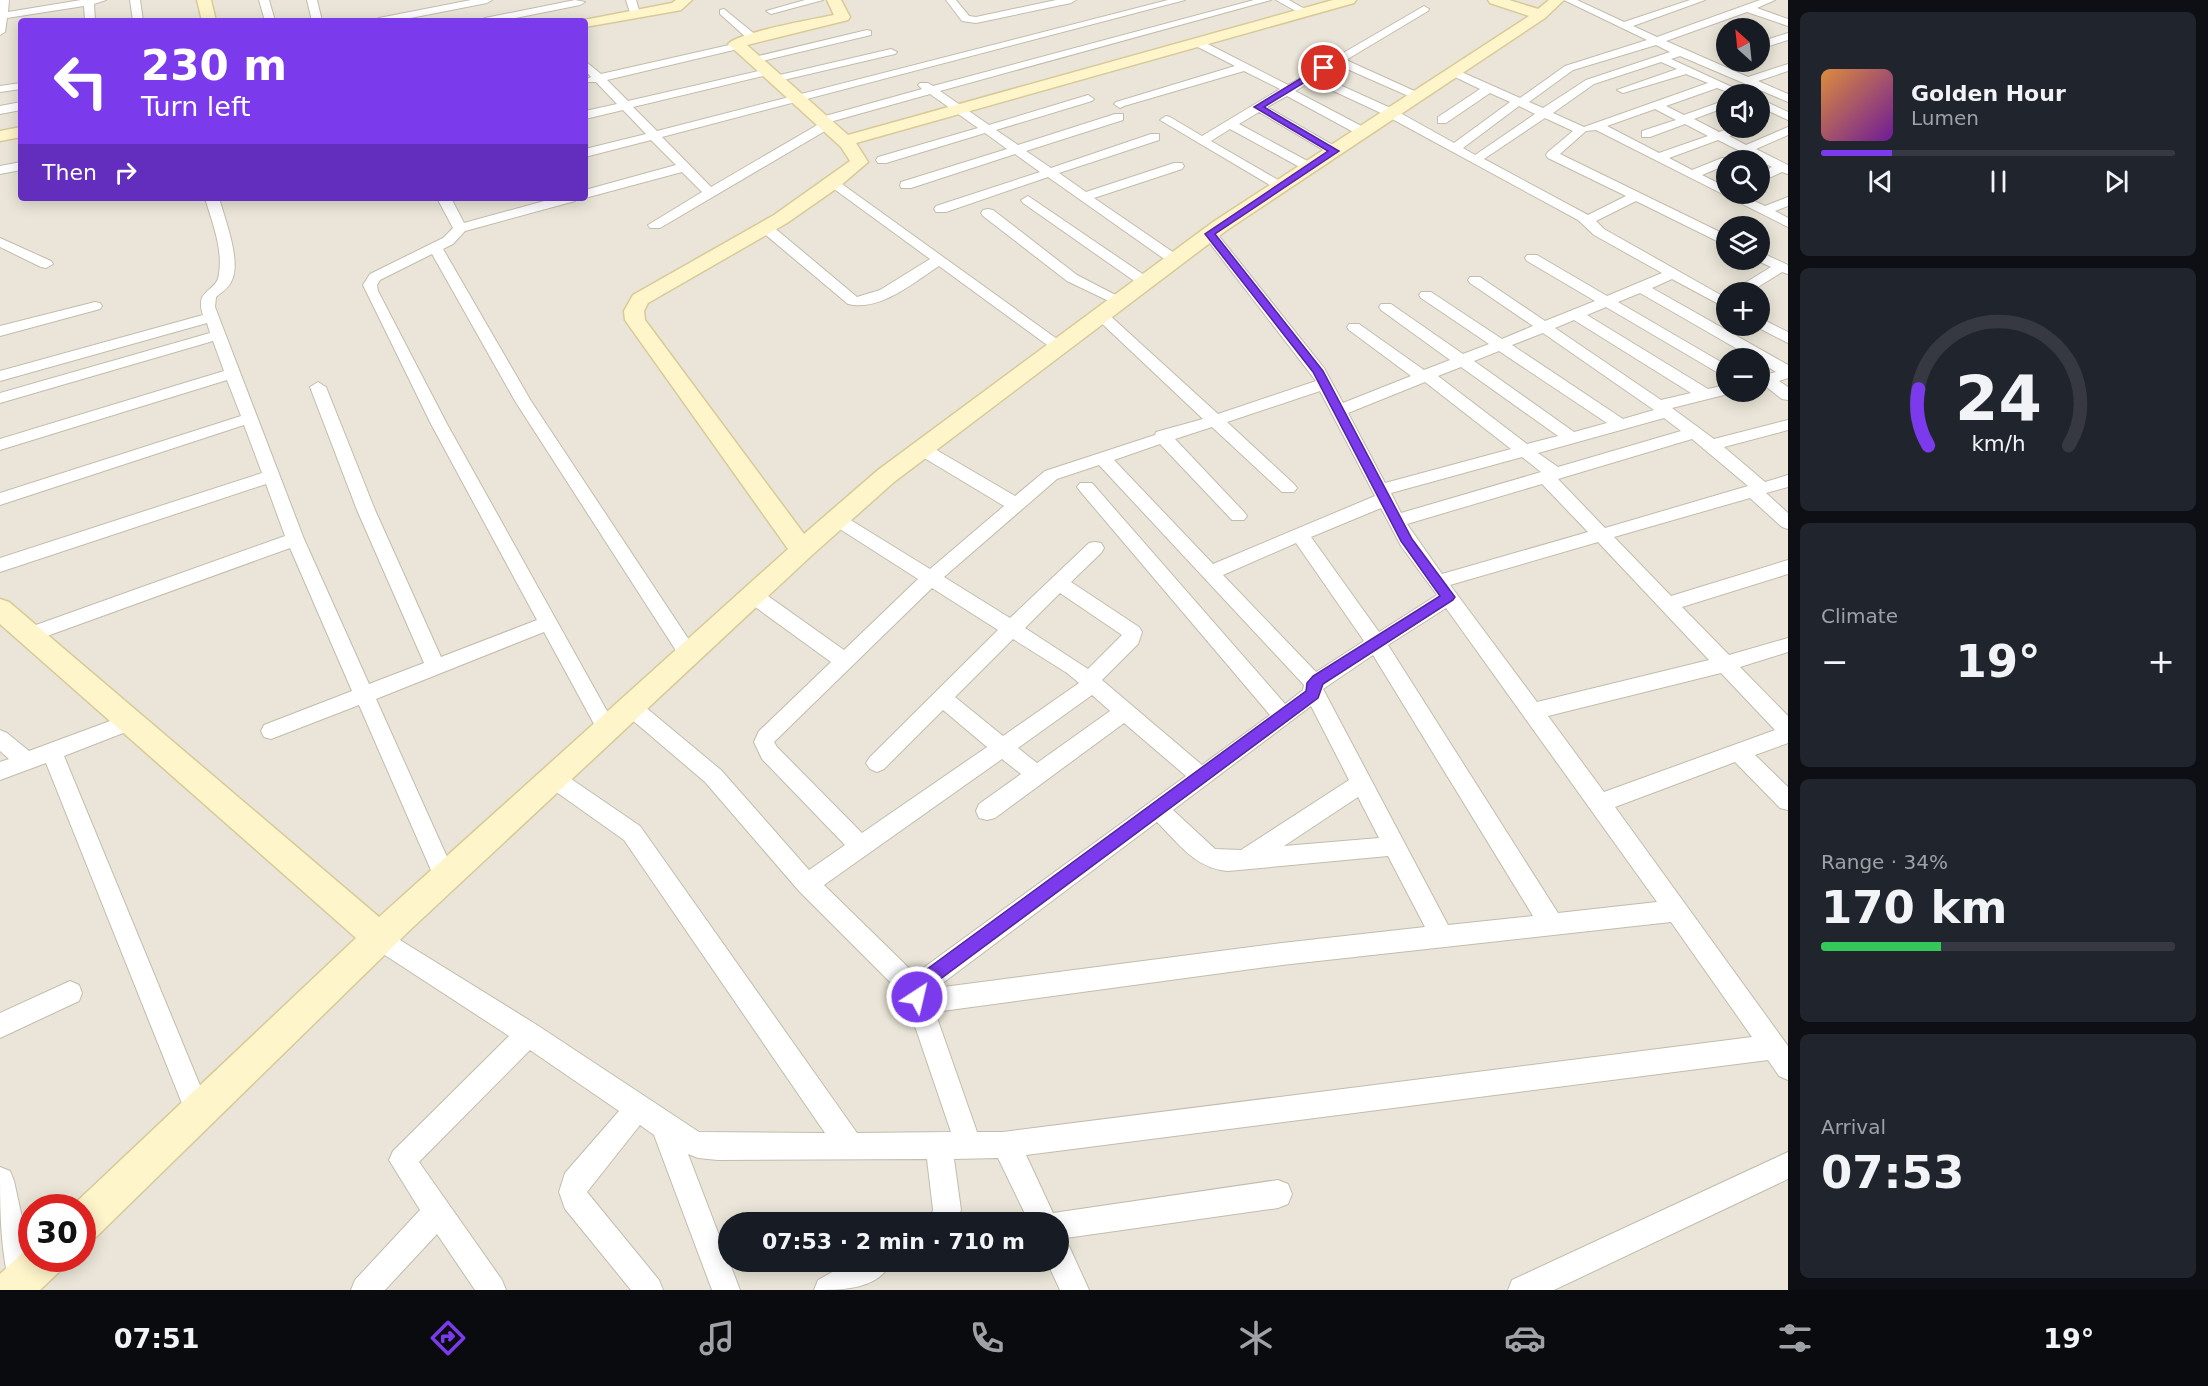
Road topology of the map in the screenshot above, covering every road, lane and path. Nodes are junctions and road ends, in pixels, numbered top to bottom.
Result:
1 (4, 0) edge
2 (101, 0) edge
3 (135, 0) edge
4 (204, 0) edge
5 (264, 0) edge
6 (312, 0) edge
7 (487, 0) edge
8 (685, 0) edge
9 (818, 0) edge
10 (834, 0) edge
11 (951, 0) edge
12 (1071, 0) edge
13 (1180, 0) edge
14 (1266, 0) edge
15 (1281, 0) edge
16 (1349, 0) edge
17 (1495, 0) edge
18 (1569, 0) edge
19 (1700, 0) edge
20 (1770, 0) edge
21 (89, 1) edge
22 (580, 1) edge
23 (761, 3) dead end
24 (1045, 3) edge
25 (633, 7) edge
26 (1548, 7) edge
27 (1424, 9) dead end
28 (1749, 9) junction
29 (771, 11) junction
30 (724, 12) dead end
31 (1305, 12) junction
32 (1, 16) edge
33 (417, 17) edge
34 (844, 17) junction
35 (90, 18) edge
36 (138, 18) edge
37 (207, 18) edge
38 (269, 18) edge
39 (317, 18) edge
40 (499, 18) edge
41 (583, 18) edge
42 (588, 21) edge
43 (1788, 23) edge
44 (1622, 26) junction
45 (793, 28) junction
46 (0, 32) edge
47 (1788, 36) edge
48 (1656, 41) junction
49 (746, 42) junction
50 (879, 42) junction
51 (1196, 42) junction
52 (1770, 42) edge
53 (1680, 52) junction
54 (1661, 58) junction
55 (1337, 60) junction
56 (588, 66) edge
57 (1244, 67) junction
58 (1788, 67) edge
59 (765, 70) junction
60 (909, 70) junction
61 (1686, 70) junction
62 (1453, 72) junction
63 (1311, 76) junction
64 (600, 77) junction
65 (588, 80) edge
66 (1747, 81) junction
67 (1716, 84) edge
68 (1717, 84) edge
69 (1755, 84) edge
70 (18, 86) edge
71 (1489, 88) junction
72 (0, 89) edge
73 (930, 90) junction
74 (1286, 90) junction
75 (1623, 90) dead end
76 (1770, 90) edge
77 (1417, 96) junction
78 (1788, 98) edge
79 (1088, 99) dead end
80 (798, 100) junction
81 (1519, 102) junction
82 (626, 105) junction
83 (1655, 105) junction
84 (18, 107) edge
85 (1258, 107) junction
86 (1716, 108) edge
87 (1770, 108) edge
88 (0, 110) edge
89 (957, 110) junction
90 (1542, 113) junction
91 (588, 114) edge
92 (1390, 114) junction
93 (1786, 115) edge
94 (1770, 118) edge
95 (1166, 120) dead end
96 (1442, 120) dead end
97 (1685, 120) junction
98 (824, 123) junction
99 (1229, 124) junction
100 (1596, 125) junction
101 (986, 130) junction
102 (1581, 130) junction
103 (1788, 131) edge
104 (1363, 132) junction
105 (18, 134) edge
106 (1646, 134) dead end
107 (1716, 135) edge
108 (0, 136) edge
109 (656, 136) junction
110 (1155, 137) dead end
111 (1716, 137) edge
112 (1722, 138) edge
113 (845, 141) junction
114 (1202, 141) junction
115 (1454, 149) junction
116 (1016, 150) junction
117 (1748, 150) joint
118 (1334, 151) junction
119 (588, 152) edge
120 (1659, 158) junction
121 (882, 160) dead end
122 (1475, 160) junction
123 (1770, 160) edge
124 (1716, 165) edge
125 (1178, 166) dead end
126 (1785, 166) edge
127 (18, 167) edge
128 (685, 167) junction
129 (1309, 167) junction
130 (0, 170) edge
131 (1049, 173) junction
132 (1770, 173) edge
133 (1692, 174) junction
134 (835, 183) junction
135 (906, 185) dead end
136 (1280, 187) junction
137 (1716, 187) edge
138 (588, 193) edge
139 (710, 193) junction
140 (1636, 196) junction
141 (1083, 197) junction
142 (1028, 200) dead end
143 (213, 201) edge
144 (446, 201) edge
145 (559, 201) edge
146 (1788, 201) edge
147 (1750, 204) edge
148 (941, 210) dead end
149 (1764, 211) junction
150 (988, 213) dead end
151 (1588, 220) junction
152 (1788, 223) edge
153 (655, 225) dead end
154 (460, 228) junction
155 (766, 228) junction
156 (1210, 234) junction
157 (1716, 235) edge
158 (0, 242) edge
159 (436, 248) junction
160 (1532, 258) dead end
161 (940, 260) junction
162 (1175, 260) junction
163 (1770, 261) edge
164 (46, 264) dead end
165 (1784, 268) edge
166 (1673, 274) junction
167 (1475, 280) dead end
168 (1145, 282) junction
169 (1758, 282) edge
170 (1641, 286) junction
171 (1426, 295) dead end
172 (1716, 298) edge
173 (1606, 301) junction
174 (95, 306) dead end
175 (1386, 307) dead end
176 (1110, 308) junction
177 (1575, 314) junction
178 (211, 317) junction
179 (1354, 327) dead end
180 (1544, 327) junction
181 (1770, 328) edge
182 (0, 331) edge
183 (218, 335) junction
184 (1788, 338) edge
185 (1501, 344) junction
186 (1059, 347) junction
187 (1462, 361) junction
188 (1716, 365) edge
189 (233, 373) junction
190 (1788, 373) edge
191 (0, 376) edge
192 (1424, 376) junction
193 (1770, 378) edge
194 (1324, 384) junction
195 (1770, 384) edge
196 (318, 387) dead end
197 (1716, 393) edge
198 (1788, 395) edge
199 (1707, 396) junction
200 (0, 398) edge
201 (1663, 409) junction
202 (1339, 411) junction
203 (250, 418) junction
204 (1212, 419) junction
205 (1621, 425) junction
206 (1788, 425) edge
207 (1693, 433) junction
208 (1162, 436) junction
209 (1572, 438) junction
210 (0, 445) edge
211 (1711, 445) junction
212 (922, 448) junction
213 (1527, 451) junction
214 (1101, 457) junction
215 (1551, 475) junction
216 (271, 476) junction
217 (1788, 481) edge
218 (1086, 487) dead end
219 (1288, 488) dead end
220 (1757, 490) junction
221 (1383, 495) junction
222 (0, 499) edge
223 (1015, 504) junction
224 (1238, 516) dead end
225 (838, 520) junction
226 (1397, 521) junction
227 (1788, 523) edge
228 (1600, 534) junction
229 (1300, 535) junction
230 (295, 539) junction
231 (1095, 548) dead end
232 (802, 550) junction
233 (0, 565) edge
234 (1788, 567) edge
235 (1209, 573) junction
236 (931, 579) junction
237 (1059, 583) junction
238 (1443, 590) junction
239 (754, 596) junction
240 (1668, 604) junction
241 (0, 609) edge
242 (548, 623) junction
243 (1011, 629) junction
244 (29, 635) junction
245 (1376, 643) junction
246 (1788, 645) edge
247 (689, 655) junction
248 (845, 661) junction
249 (1725, 664) junction
250 (435, 666) junction
251 (1091, 682) junction
252 (1313, 688) junction
253 (365, 694) junction
254 (943, 699) junction
255 (631, 708) junction
256 (1125, 711) junction
257 (1533, 711) junction
258 (1283, 716) junction
259 (129, 722) junction
260 (607, 729) junction
261 (271, 730) dead end
262 (1788, 732) edge
263 (0, 739) edge
264 (1003, 747) junction
265 (52, 752) junction
266 (1738, 752) junction
267 (26, 761) junction
268 (877, 763) dead end
269 (0, 771) edge
270 (1037, 775) junction
271 (1200, 776) junction
272 (553, 778) junction
273 (1361, 783) junction
274 (1788, 801) edge
275 (1600, 803) junction
276 (1156, 808) junction
277 (987, 811) dead end
278 (1394, 846) junction
279 (861, 847) junction
280 (1245, 860) junction
281 (445, 877) junction
282 (807, 884) junction
283 (1677, 911) junction
284 (1552, 925) junction
285 (1442, 937) junction
286 (379, 938) junction
287 (70, 993) dead end
288 (918, 997) junction
289 (0, 1026) edge
290 (528, 1034) junction
291 (1781, 1057) edge
292 (638, 1108) junction
293 (198, 1112) junction
294 (664, 1126) junction
295 (939, 1144) junction
296 (968, 1144) junction
297 (1003, 1145) junction
298 (850, 1146) junction
299 (1788, 1165) edge
300 (0, 1181) edge
301 (1278, 1194) dead end
302 (96, 1210) edge
303 (438, 1212) junction
304 (946, 1212) edge
305 (1038, 1212) edge
306 (1069, 1224) edge
307 (860, 1272) edge
308 (1067, 1272) edge
309 (26, 1276) edge
310 (365, 1290) edge
311 (492, 1290) edge
312 (649, 1290) edge
313 (726, 1290) edge
314 (828, 1290) edge
315 (1075, 1290) edge
316 (1522, 1290) edge

1 - 32 street
2 - 21 street
3 - 36 street
4 - 37 street
5 - 38 street
6 - 39 street
7 - 33 street
8 - 25 street
9 - 29 street
10 - 34 street
11 - 24 street
12 - 24 street
13 - 60 street
14 - 73 street
15 - 31 street
16 - 31 street
17 - 26 street
18 - 44 street
19 - 44 street
20 - 28 street
21 - 32 street
21 - 35 street
22 - 40 street
22 - 41 street
23 - 29 street
25 - 42 street
26 - 62 street
27 - 55 street
28 - 43 street
28 - 48 street
29 - 45 street
30 - 49 street
31 - 51 street
32 - 46 street
34 - 45 street
34 - 50 street
44 - 48 street
45 - 49 street
47 - 52 street
48 - 53 street
48 - 81 street
49 - 59 street
49 - 64 street
50 - 59 street
50 - 59 street
50 - 60 street
51 - 57 street
51 - 89 street
53 - 54 street
53 - 66 street
54 - 61 street
54 - 90 street
55 - 63 street
55 - 77 street
56 - 64 street
57 - 74 street
57 - 116 street
58 - 66 street
59 - 80 street
59 - 82 street
60 - 73 street
60 - 80 street
61 - 68 street
61 - 75 street
62 - 71 street
62 - 77 street
63 - 74 street
63 - 92 street
64 - 65 street
64 - 82 street
66 - 69 street
67 - 83 street
70 - 72 street
71 - 81 street
71 - 96 street
73 - 89 street
73 - 98 street
74 - 85 street
74 - 104 street
76 - 78 street
77 - 92 street
79 - 101 street
80 - 98 street
80 - 109 street
81 - 90 street
81 - 115 street
82 - 91 street
82 - 109 street
83 - 97 street
83 - 100 street
84 - 88 street
85 - 99 street
85 - 118 street
86 - 97 street
87 - 93 street
89 - 101 street
89 - 113 street
90 - 102 street
90 - 122 street
92 - 104 street
92 - 115 street
93 - 94 street
95 - 114 street
97 - 106 street
97 - 107 street
98 - 113 street
98 - 139 street
99 - 114 street
99 - 129 street
100 - 102 street
100 - 120 street
101 - 116 street
101 - 121 street
102 - 140 street
103 - 117 street
104 - 118 street
105 - 108 street
109 - 119 street
109 - 128 street
110 - 131 street
111 - 120 street
112 - 117 street
113 - 134 street
114 - 136 street
115 - 122 street
116 - 131 street
116 - 135 street
118 - 129 street
120 - 133 street
122 - 151 street
123 - 126 street
124 - 133 street
125 - 141 street
126 - 132 street
127 - 130 street
128 - 138 street
128 - 139 street
129 - 136 street
131 - 141 street
131 - 148 street
133 - 137 street
134 - 155 street
134 - 161 street
136 - 156 street
139 - 153 street
140 - 151 street
140 - 157 street
141 - 162 street
142 - 168 street
143 - 178 street
144 - 154 street
145 - 154 street
146 - 149 street
147 - 149 street
149 - 152 street
150 - 176 street
151 - 166 street
154 - 159 street
155 - 161 street
155 - 232 street
156 - 162 street
156 - 194 street
158 - 164 street
159 - 242 street
159 - 247 street
160 - 173 street
161 - 186 street
162 - 168 street
163 - 165 street
165 - 169 street
166 - 170 street
166 - 172 street
167 - 180 street
168 - 176 street
170 - 173 street
170 - 190 street
171 - 185 street
173 - 177 street
173 - 188 street
174 - 182 street
175 - 187 street
176 - 186 street
176 - 204 street
177 - 180 street
177 - 199 street
178 - 183 street
178 - 191 street
179 - 192 street
180 - 185 street
180 - 201 street
181 - 184 street
183 - 189 street
183 - 200 street
185 - 187 street
185 - 205 street
186 - 212 street
187 - 192 street
187 - 209 street
189 - 203 street
189 - 210 street
190 - 193 street
192 - 202 street
192 - 213 street
194 - 202 street
194 - 204 street
195 - 198 street
196 - 250 street
197 - 199 street
199 - 201 street
201 - 205 street
201 - 207 street
202 - 221 street
203 - 216 street
203 - 222 street
204 - 208 street
204 - 219 street
205 - 209 street
206 - 211 street
207 - 211 street
207 - 215 street
208 - 214 street
208 - 224 street
209 - 213 street
211 - 220 street
212 - 223 street
212 - 225 street
213 - 215 street
213 - 221 street
214 - 223 street
214 - 235 street
215 - 226 street
215 - 228 street
216 - 230 street
216 - 233 street
217 - 220 street
218 - 258 street
220 - 227 street
220 - 228 street
221 - 226 street
221 - 229 street
223 - 236 street
225 - 232 street
225 - 236 street
226 - 238 street
228 - 238 street
228 - 240 street
229 - 235 street
229 - 245 street
230 - 244 street
230 - 253 street
231 - 237 street
232 - 239 street
234 - 240 street
235 - 252 street
236 - 243 street
236 - 248 street
237 - 243 street
237 - 251 street
238 - 245 street
238 - 257 street
239 - 247 street
239 - 248 street
240 - 249 street
241 - 244 street
242 - 250 street
242 - 260 street
243 - 251 street
243 - 254 street
244 - 259 street
245 - 252 street
245 - 284 street
246 - 249 street
247 - 255 street
248 - 279 street
249 - 257 street
249 - 262 street
250 - 253 street
251 - 256 street
251 - 264 street
252 - 258 street
252 - 273 street
253 - 261 street
253 - 281 street
254 - 264 street
254 - 268 street
255 - 260 street
255 - 282 street
256 - 270 street
256 - 271 street
257 - 275 street
258 - 271 street
259 - 265 street
259 - 286 street
260 - 272 street
262 - 266 street
263 - 267 street
264 - 270 street
264 - 279 street
265 - 267 street
265 - 293 street
266 - 274 street
266 - 275 street
267 - 269 street
270 - 277 street
271 - 276 street
272 - 281 street
272 - 298 street
273 - 278 street
273 - 280 street
275 - 283 street
276 - 280 street
276 - 288 street
278 - 280 street
278 - 285 street
279 - 282 street
281 - 286 street
282 - 288 street
283 - 284 street
283 - 291 street
284 - 285 street
285 - 288 street
286 - 290 street
286 - 293 street
287 - 289 street
288 - 296 street
290 - 292 street
290 - 303 street
291 - 297 street
292 - 294 street
292 - 312 street
293 - 302 street
294 - 298 street
294 - 313 street
295 - 296 street
295 - 298 street
295 - 304 street
296 - 297 street
297 - 305 street
299 - 316 street
300 - 309 street
301 - 306 street
303 - 310 street
303 - 311 street
307 - 314 street
308 - 315 street

